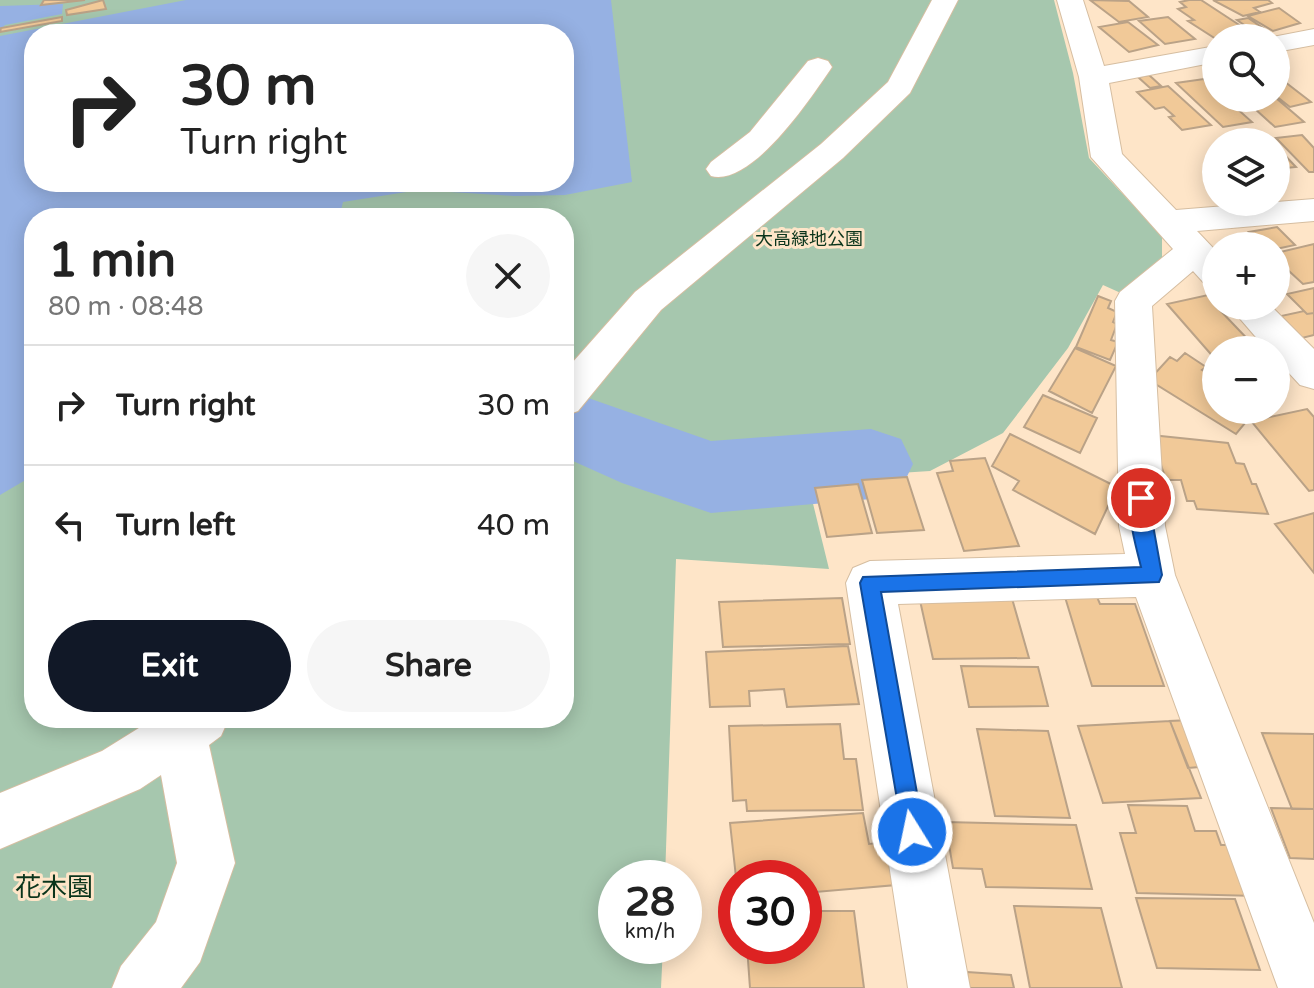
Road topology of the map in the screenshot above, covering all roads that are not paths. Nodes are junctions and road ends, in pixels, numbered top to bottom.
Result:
1 (945, 0) edge
2 (1070, 0) edge
3 (1314, 37) edge
4 (1290, 41) edge
5 (1202, 57) edge
6 (818, 67) dead end
7 (1093, 77) junction
8 (722, 169) dead end
9 (1314, 210) edge
10 (1193, 249) edge
11 (1262, 320) edge
12 (1314, 374) edge
13 (574, 388) edge
14 (1152, 575) junction
15 (187, 728) edge
16 (192, 728) edge
17 (0, 821) edge
18 (143, 988) edge
19 (939, 988) edge
20 (1309, 988) edge

1 - 13 street
2 - 7 street
3 - 4 street
5 - 7 street
6 - 8 street
7 - 10 street
9 - 10 street
10 - 14 street
11 - 12 street
14 - 19 street
14 - 20 street
15 - 17 street
16 - 18 street

